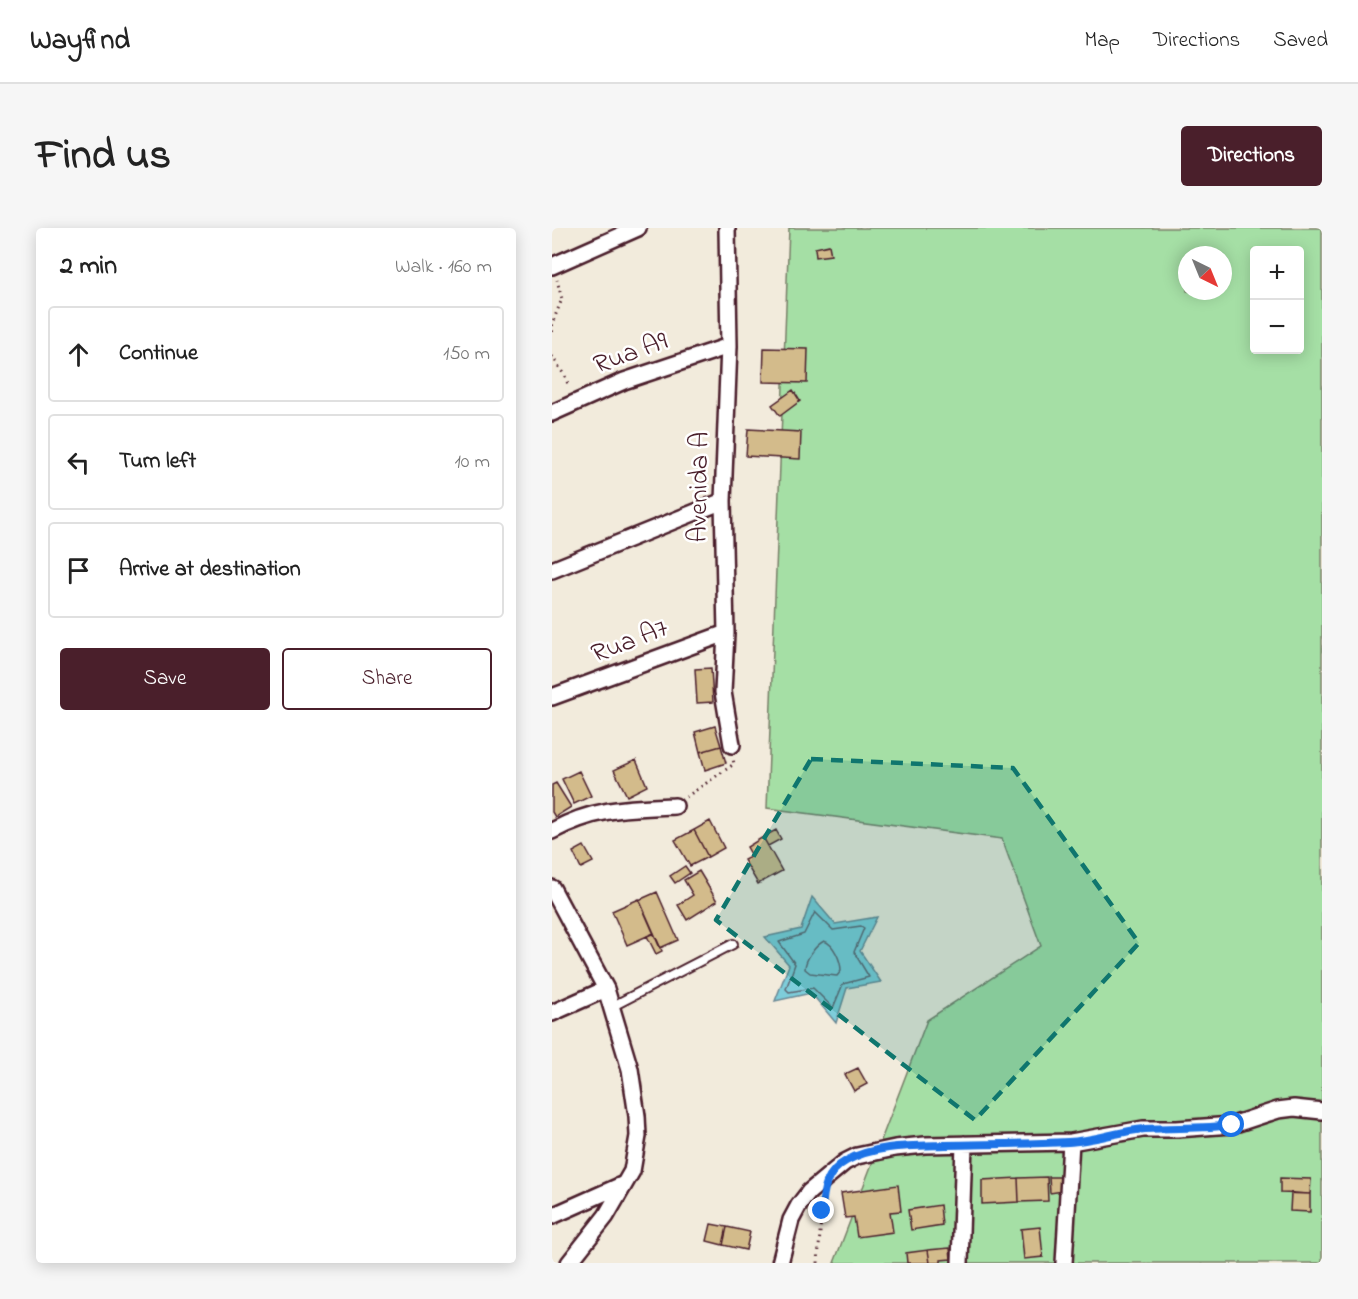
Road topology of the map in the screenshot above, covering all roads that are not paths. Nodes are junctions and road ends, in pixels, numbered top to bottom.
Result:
1 (638, 228) edge
2 (727, 228) edge
3 (552, 266) edge
4 (729, 346) junction
5 (552, 413) edge
6 (723, 501) junction
7 (552, 570) edge
8 (726, 633) junction
9 (552, 698) edge
10 (732, 745) road end
11 (675, 806) road end
12 (552, 831) edge
13 (552, 888) edge
14 (733, 944) dead end
15 (606, 989) junction
16 (611, 1007) junction
17 (552, 1013) edge
18 (1322, 1111) edge
19 (1071, 1142) junction
20 (964, 1144) junction
21 (624, 1184) junction
22 (552, 1216) edge
23 (569, 1263) edge
24 (780, 1263) edge
25 (960, 1263) edge
26 (1064, 1263) edge

1 - 3 street
2 - 4 street, Avenida A
4 - 5 street, Rua A9
4 - 6 street, Avenida A
6 - 7 street
6 - 8 street, Avenida A
8 - 9 street, Rua A7
8 - 10 street, Avenida A
11 - 12 street
13 - 15 street
14 - 16 lane
15 - 16 street
15 - 17 street
16 - 21 street
18 - 19 street
19 - 20 street
19 - 26 street
20 - 24 street
20 - 25 street
21 - 22 street
21 - 23 street

